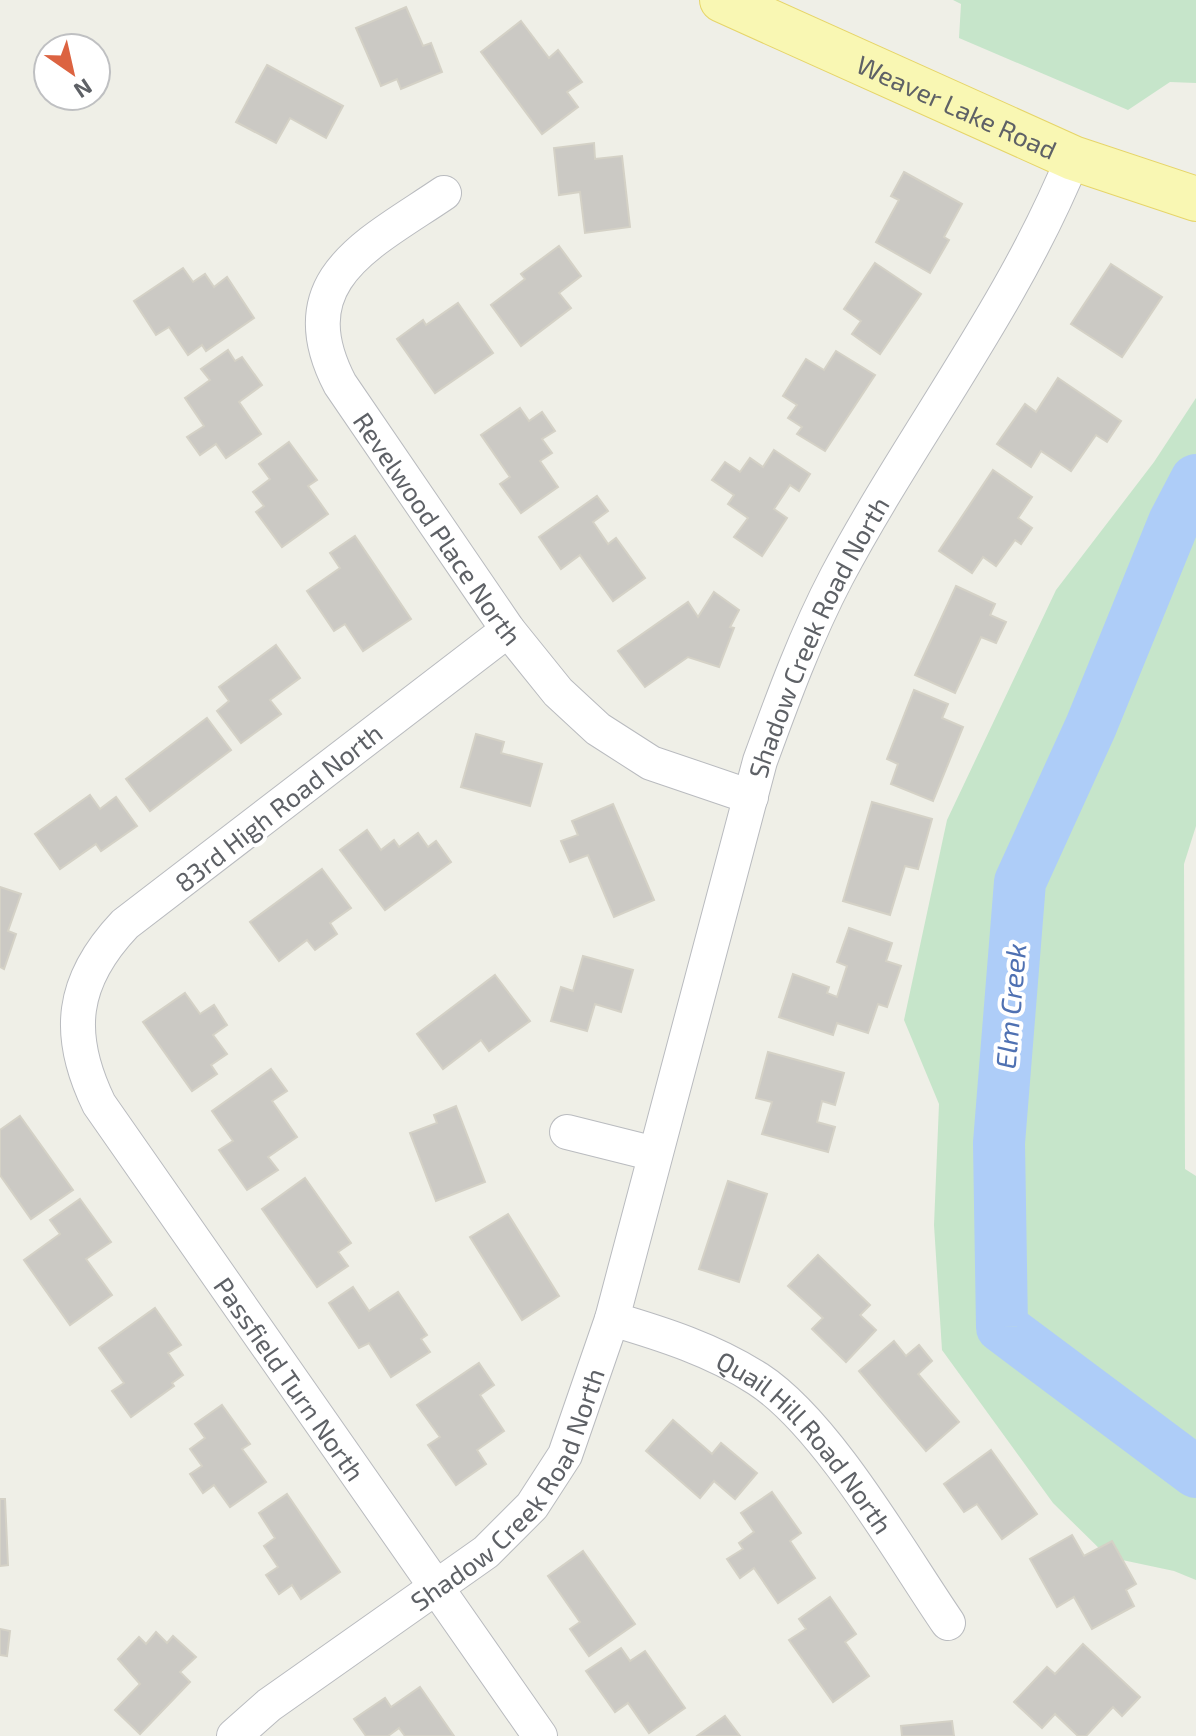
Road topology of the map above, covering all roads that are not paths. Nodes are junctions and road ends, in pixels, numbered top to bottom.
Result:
1 (722, 0) edge
2 (1073, 158) junction
3 (444, 193) dead end
4 (1196, 199) edge
5 (508, 630) junction
6 (751, 797) junction
7 (78, 1006) joint
8 (567, 1132) dead end
9 (655, 1154) junction
10 (612, 1319) junction
11 (436, 1589) junction
12 (948, 1623) dead end
13 (234, 1736) edge
14 (540, 1736) edge

1 - 2 main road, Weaver Lake Road
2 - 4 main road, Weaver Lake Road
2 - 6 street, Shadow Creek Road North
3 - 5 street, Revelwood Place North
5 - 6 street, Revelwood Place North
5 - 7 street, 83rd High Road North
6 - 9 street, Shadow Creek Road North
7 - 11 street, Passfield Turn North
8 - 9 street
9 - 10 street, Shadow Creek Road North
10 - 11 street, Shadow Creek Road North
10 - 12 street, Quail Hill Road North
11 - 13 street, Shadow Creek Road North
11 - 14 street, Passfield Turn North

